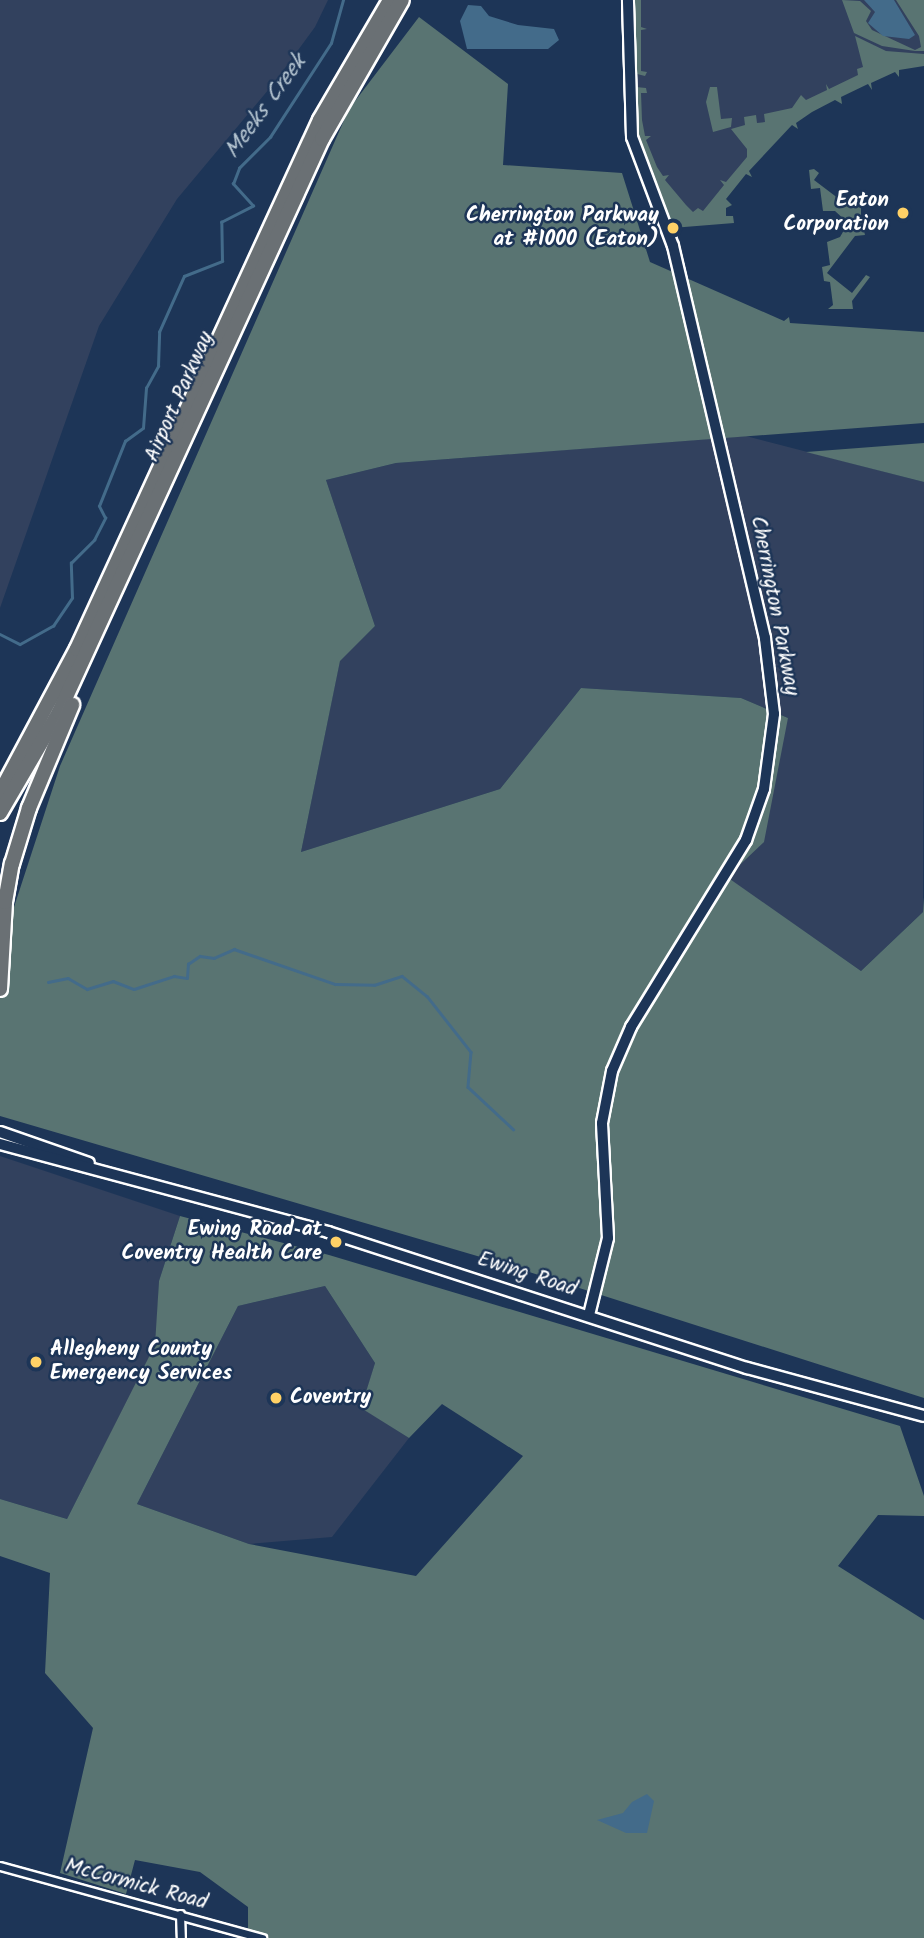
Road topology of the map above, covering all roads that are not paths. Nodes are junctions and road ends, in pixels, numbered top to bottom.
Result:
1 (390, 0) edge
2 (402, 0) edge
3 (628, 0) edge
4 (120, 583) junction
5 (0, 793) edge
6 (0, 813) edge
7 (0, 989) edge
8 (0, 1132) edge
9 (0, 1144) edge
10 (118, 1174) junction
11 (589, 1315) junction
12 (924, 1416) edge
13 (0, 1866) edge
14 (180, 1914) junction
15 (181, 1938) edge
16 (262, 1938) edge

1 - 5 highway, Airport Parkway
2 - 4 highway, Airport Parkway
3 - 11 street, Cherrington Parkway
4 - 6 highway, Airport Parkway
4 - 7 highway
8 - 10 street, Ewing Road
9 - 10 street, Ewing Road
10 - 11 street, Ewing Road
11 - 12 street, Ewing Road
13 - 14 street, McCormick Road
14 - 15 street
14 - 16 street, McCormick Road

